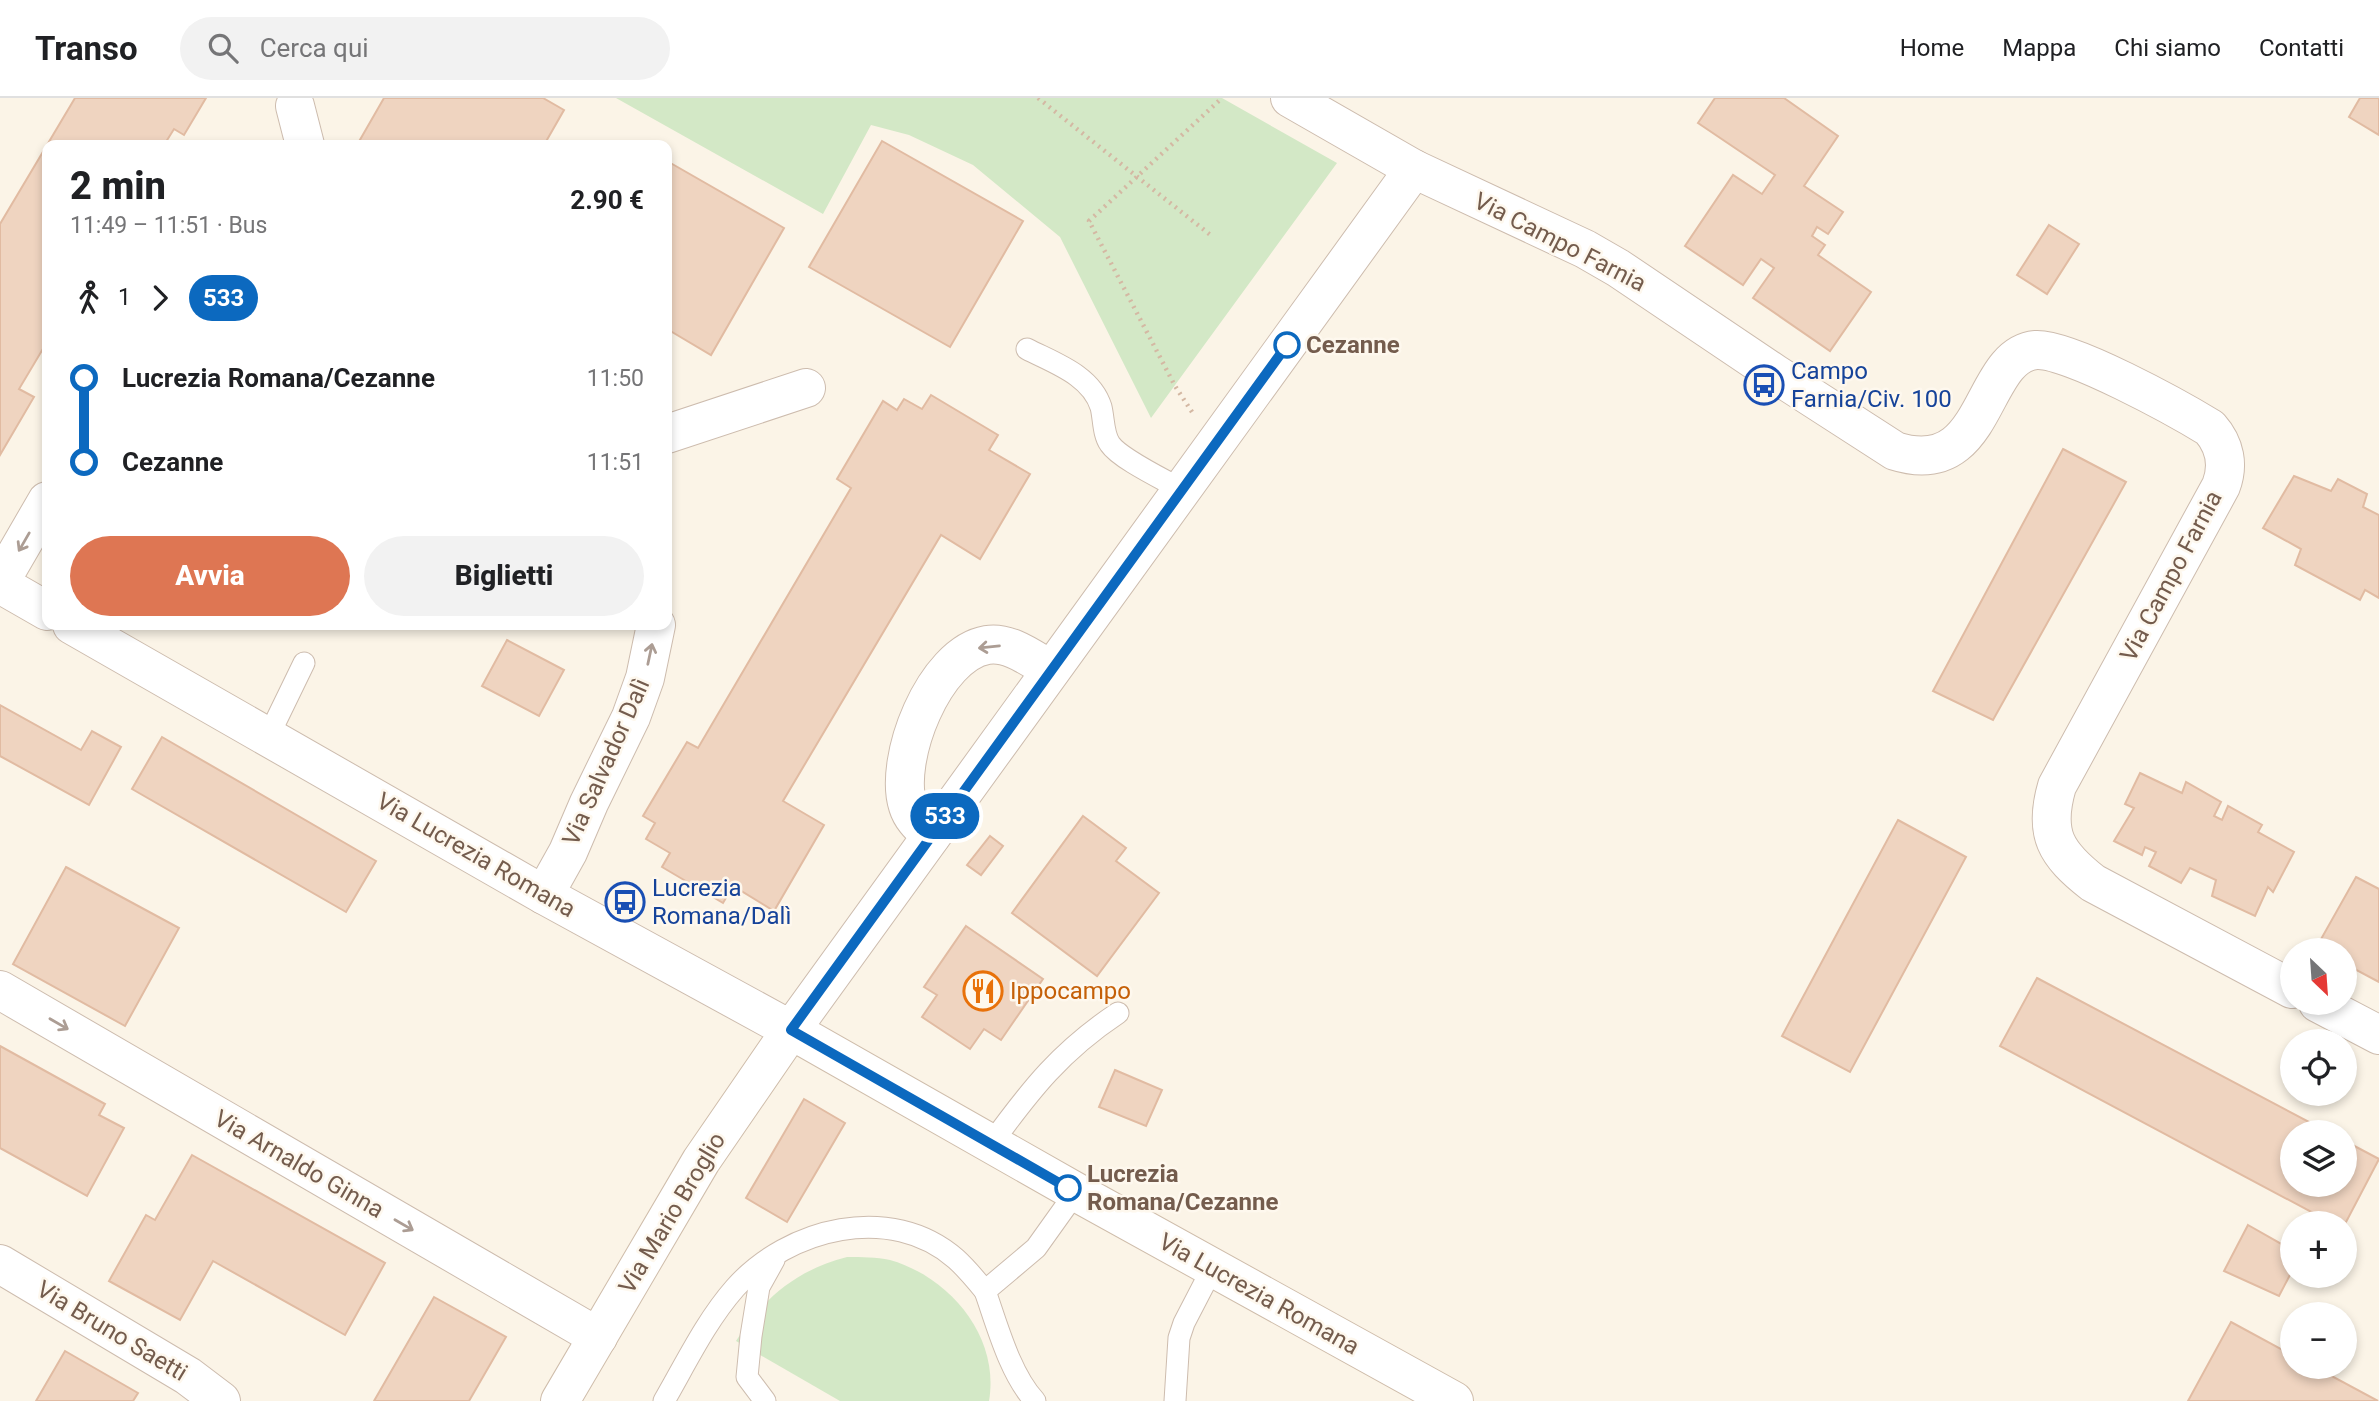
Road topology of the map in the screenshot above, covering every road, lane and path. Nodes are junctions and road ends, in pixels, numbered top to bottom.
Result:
1 (1038, 98) edge
2 (1222, 98) edge
3 (1290, 98) edge
4 (295, 106) dead end
5 (304, 140) edge
6 (1414, 169) junction
7 (1137, 177) junction
8 (1213, 237) dead end
9 (1027, 349) dead end
10 (806, 387) dead end
11 (672, 432) edge
12 (1214, 445) junction
13 (1182, 490) junction
14 (42, 510) edge
15 (0, 583) edge
16 (42, 608) edge
17 (81, 630) edge
18 (655, 630) edge
19 (304, 663) dead end
20 (1051, 670) junction
21 (269, 735) junction
22 (931, 836) junction
23 (544, 895) junction
24 (2280, 983) edge
25 (0, 990) edge
26 (1118, 1013) dead end
27 (2341, 1015) edge
28 (791, 1030) junction
29 (2379, 1035) edge
30 (991, 1144) junction
31 (1076, 1192) junction
32 (779, 1251) junction
33 (0, 1264) edge
34 (1212, 1269) junction
35 (985, 1291) junction
36 (598, 1337) junction
37 (221, 1401) edge
38 (560, 1401) edge
39 (664, 1401) edge
40 (765, 1401) edge
41 (1035, 1401) edge
42 (1175, 1401) edge
43 (1454, 1401) edge

1 - 7 path
2 - 7 path
3 - 6 street, Via Campo Farnia
4 - 5 street
6 - 12 street, Via Mario Broglio
6 - 24 street, Via Campo Farnia
7 - 8 path
7 - 12 path
9 - 13 lane
10 - 11 street
12 - 13 street, Via Mario Broglio
13 - 20 street, Via Mario Broglio
14 -> 15 street
15 - 16 street
17 - 21 street, Via Lucrezia Romana
23 -> 18 street, Via Salvador Dalì
19 - 21 lane
20 - 22 street, Via Mario Broglio
20 -> 22 street
21 - 23 street, Via Lucrezia Romana
22 - 28 street, Via Mario Broglio
23 - 28 street, Via Lucrezia Romana
25 -> 36 street, Via Arnaldo Ginna
26 - 30 lane
27 - 29 street
28 - 30 street, Via Lucrezia Romana
28 - 36 street, Via Mario Broglio
30 - 31 street, Via Lucrezia Romana
31 - 34 street, Via Lucrezia Romana
31 - 35 lane
32 - 35 lane
32 - 39 lane
32 - 40 lane
33 - 37 street, Via Bruno Saetti
34 - 42 lane
34 - 43 street, Via Lucrezia Romana
35 - 41 lane
36 - 38 street, Via Mario Broglio

